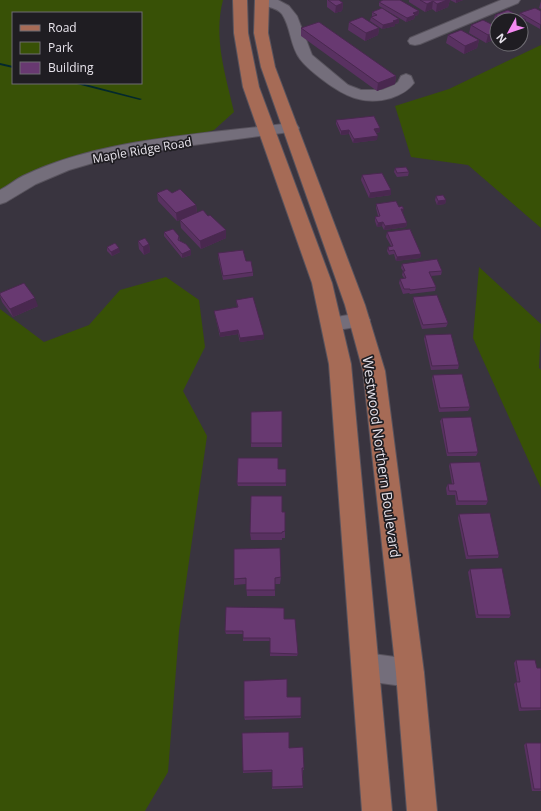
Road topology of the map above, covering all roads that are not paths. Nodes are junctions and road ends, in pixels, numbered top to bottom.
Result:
1 (240, 0) edge
2 (262, 0) edge
3 (513, 0) edge
4 (415, 41) dead end
5 (406, 79) dead end
6 (291, 128) junction
7 (267, 132) junction
8 (0, 198) edge
9 (360, 320) junction
10 (332, 324) junction
11 (366, 667) junction
12 (410, 673) junction
13 (377, 811) edge
14 (422, 811) edge

1 - 7 main road, Westwood Northern Boulevard
2 - 5 street
2 - 6 main road, Westwood Northern Boulevard
3 - 4 street
6 - 7 street, Maple Ridge Road
6 - 9 main road, Westwood Northern Boulevard
7 - 8 street, Maple Ridge Road
7 - 10 main road, Westwood Northern Boulevard
9 - 10 street
9 - 12 main road, Westwood Northern Boulevard
10 - 11 main road, Westwood Northern Boulevard
11 - 12 street
11 - 13 main road, Westwood Northern Boulevard
12 - 14 main road, Westwood Northern Boulevard

